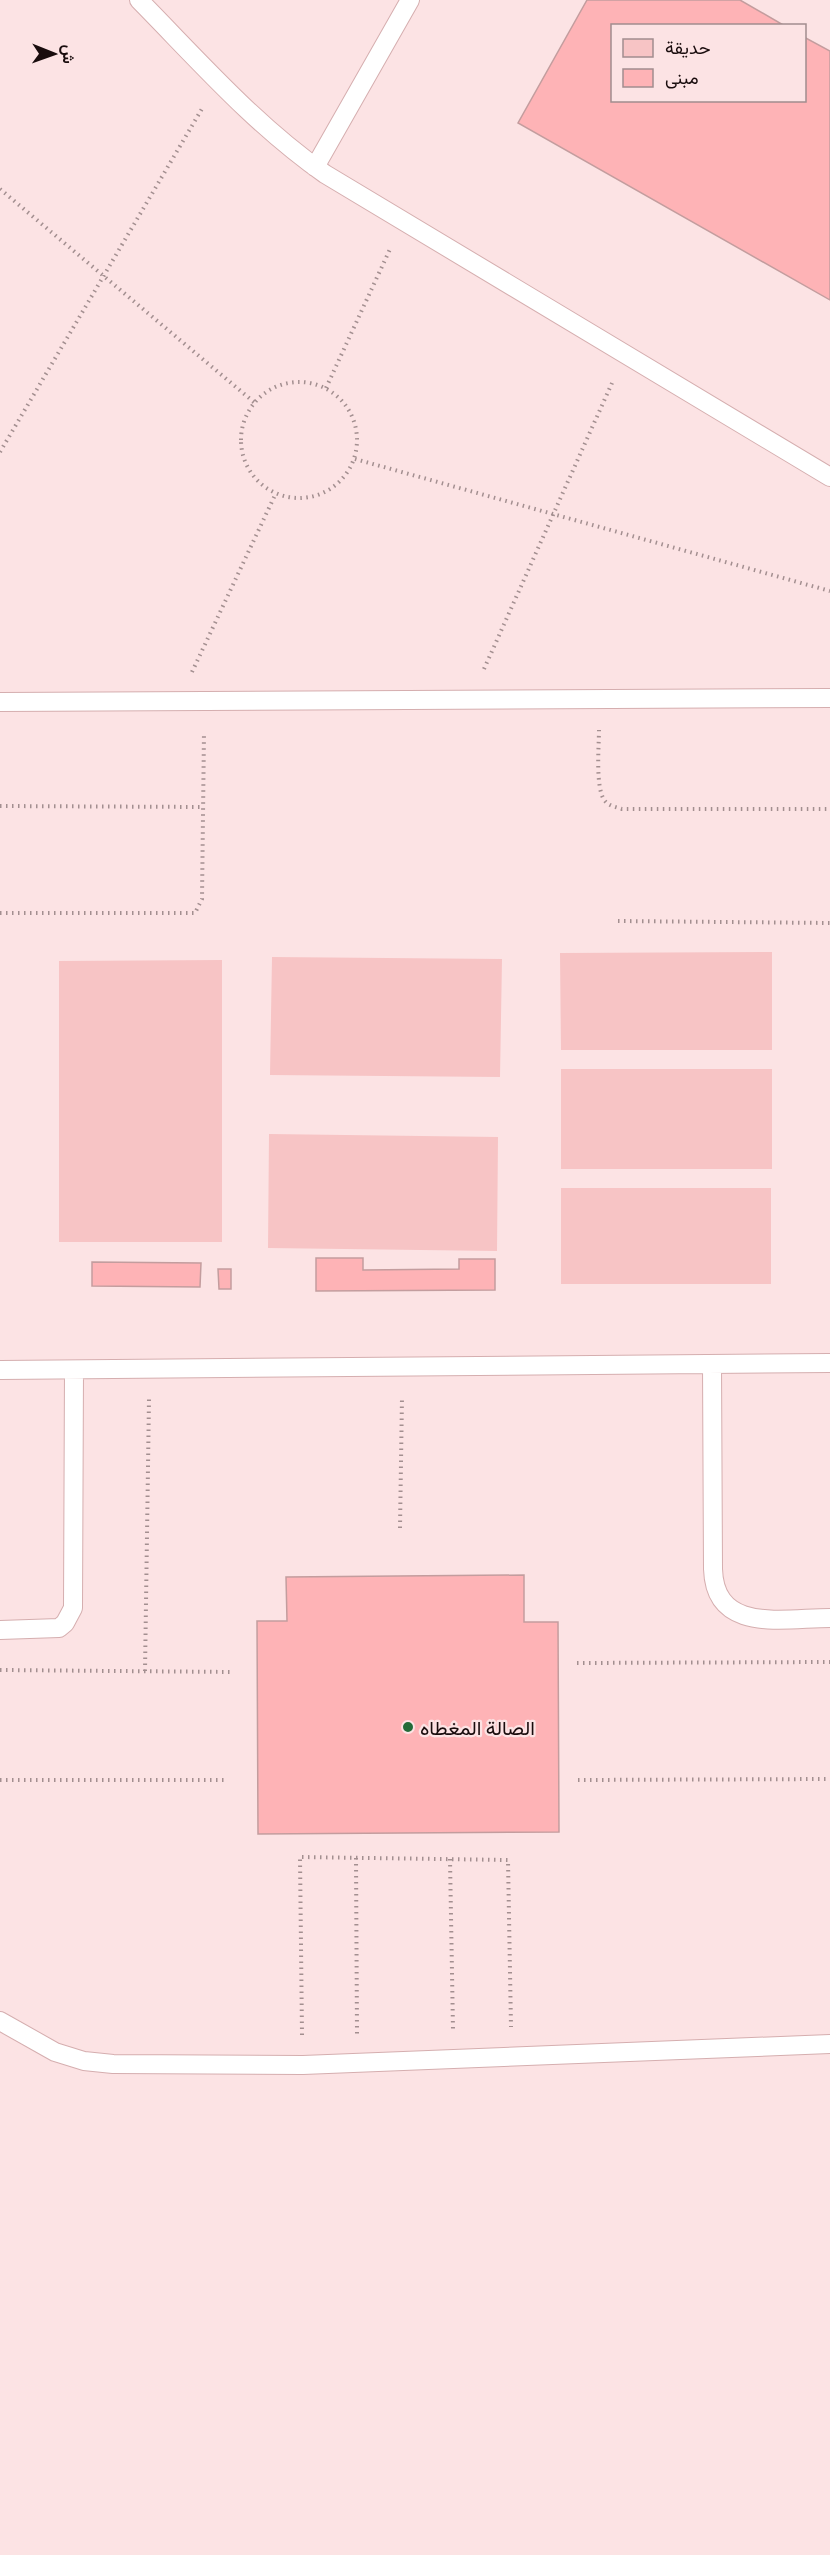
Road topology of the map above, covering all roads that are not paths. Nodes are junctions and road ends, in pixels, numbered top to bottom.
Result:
1 (139, 0) edge
2 (410, 0) edge
3 (315, 167) junction
4 (830, 477) edge
5 (830, 698) edge
6 (0, 702) edge
7 (830, 1363) edge
8 (712, 1364) junction
9 (0, 1370) edge
10 (74, 1370) junction
11 (830, 1618) edge
12 (0, 1630) edge
13 (0, 2020) edge
14 (830, 2044) edge

1 - 3 lane
2 - 3 lane
3 - 4 lane
5 - 6 lane
7 - 8 lane
8 - 10 lane
8 - 11 lane
9 - 10 lane
10 - 12 lane
13 - 14 lane

